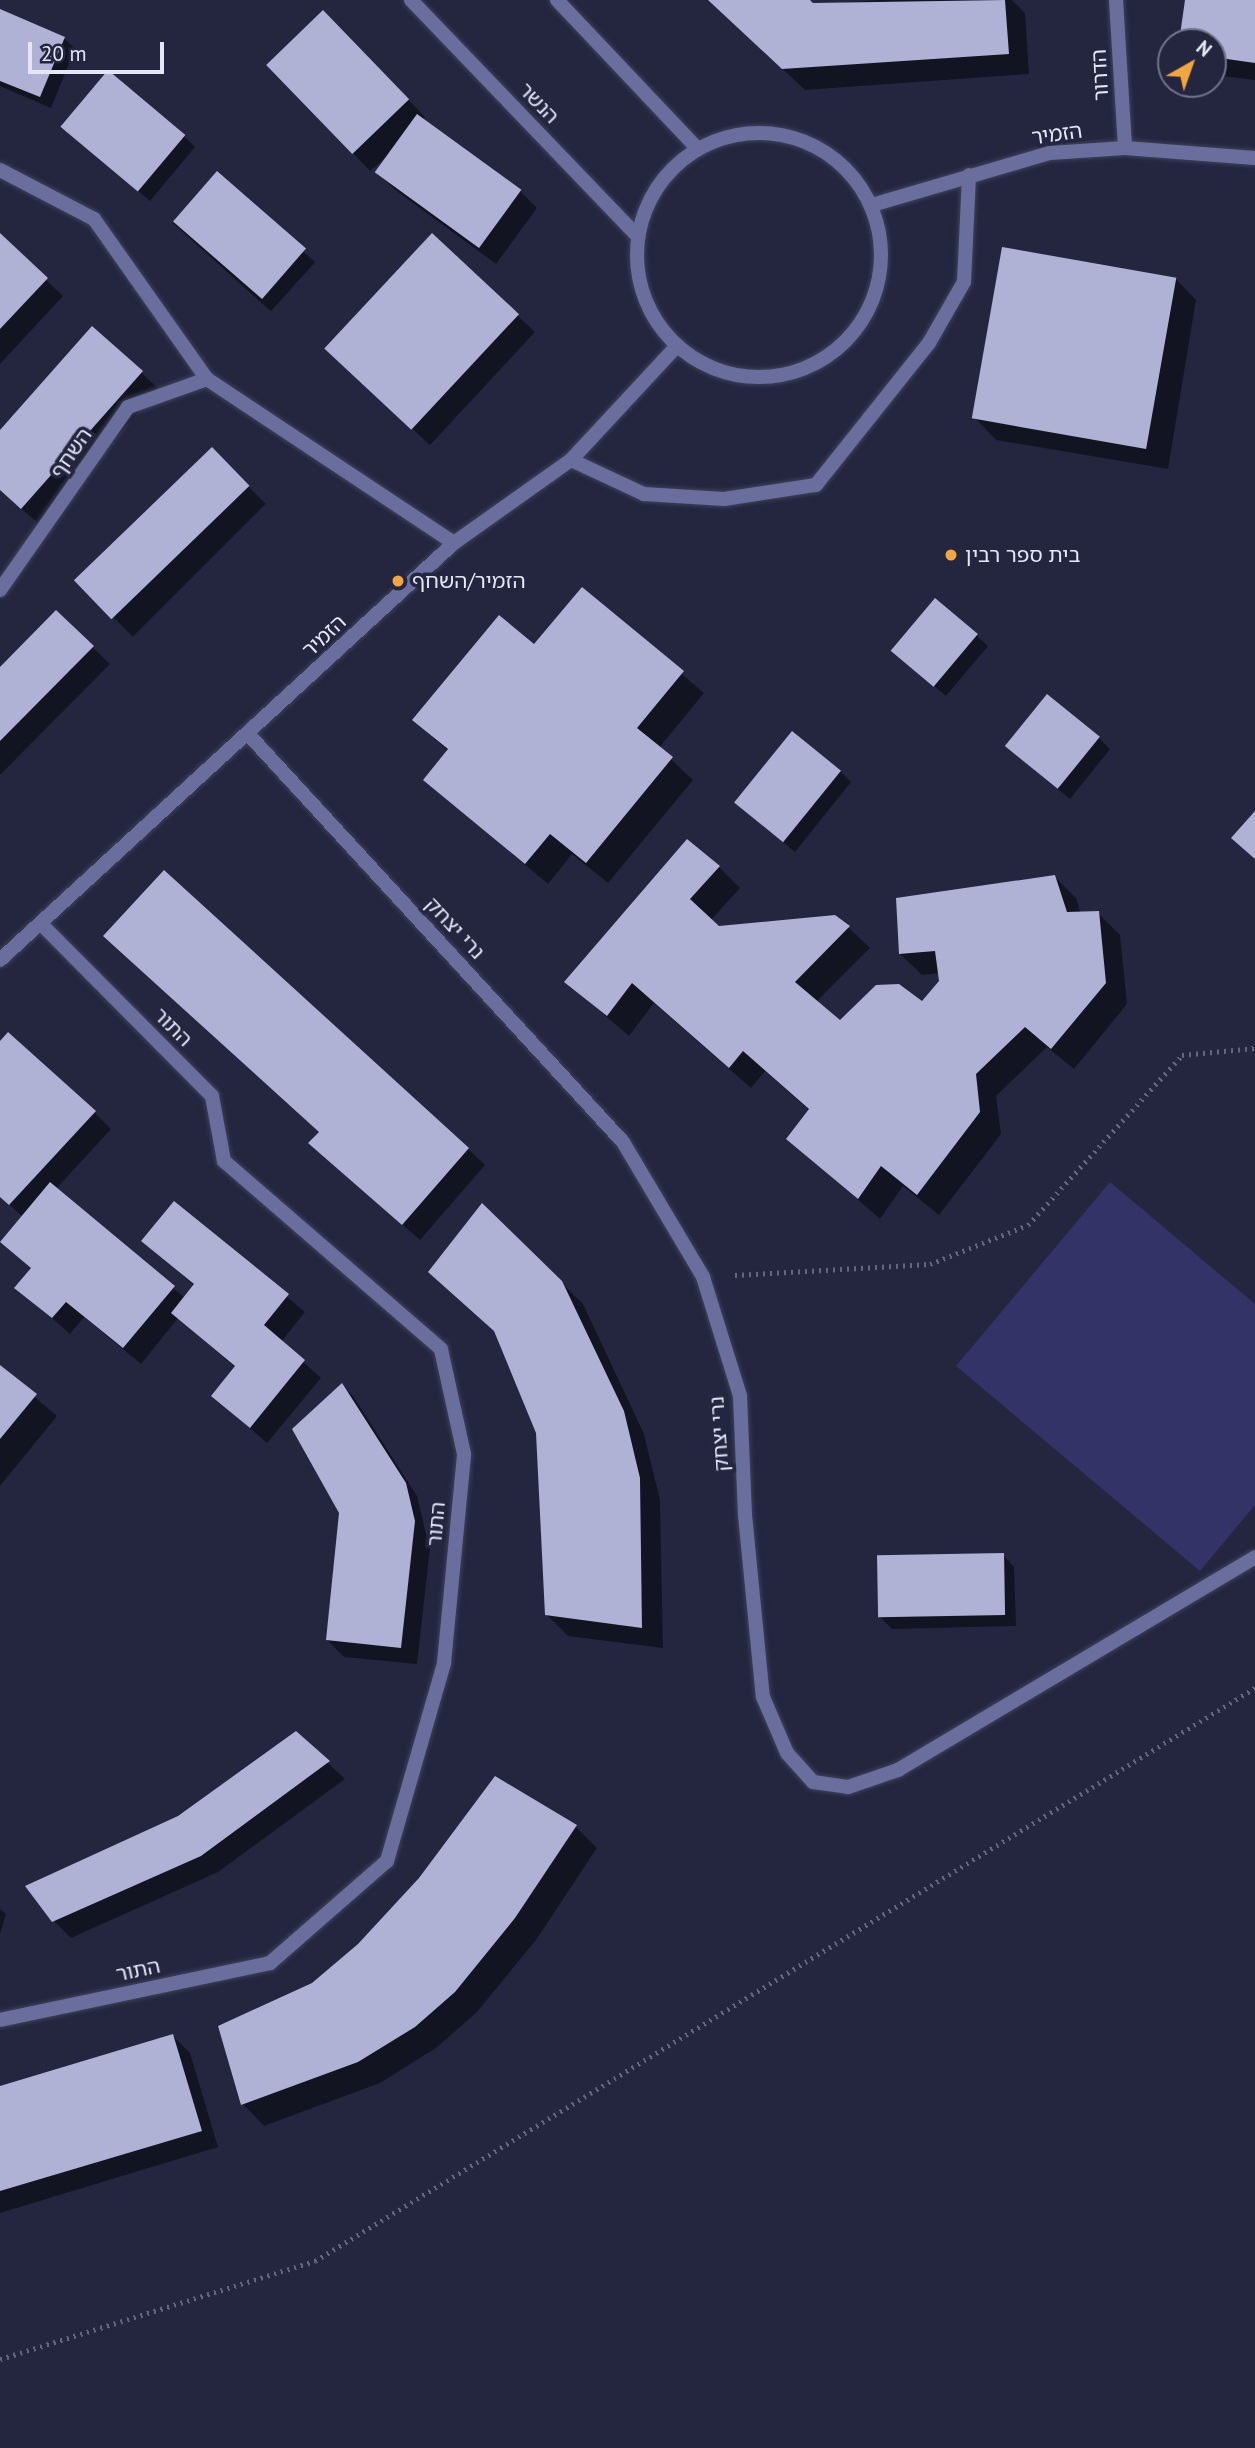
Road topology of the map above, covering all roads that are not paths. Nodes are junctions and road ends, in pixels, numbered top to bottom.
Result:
1 (411, 0) edge
2 (557, 0) edge
3 (1116, 0) edge
4 (697, 148) junction
5 (1125, 148) junction
6 (1255, 158) edge
7 (0, 170) edge
8 (970, 175) junction
9 (872, 205) junction
10 (637, 236) junction
11 (677, 346) junction
12 (207, 379) junction
13 (570, 460) junction
14 (454, 543) junction
15 (0, 590) edge
16 (249, 735) junction
17 (41, 924) junction
18 (0, 960) edge
19 (1255, 1557) edge
20 (0, 2020) edge

1 - 10 street, הנשר
2 - 4 street
3 - 5 street, הדרור
4 - 9 street
4 - 10 street
5 - 6 street, הזמיר
5 - 8 street, הזמיר
7 - 12 street
8 - 9 street, הזמיר
8 - 13 street
9 - 11 street
10 - 11 street
11 - 13 street, הזמיר
12 - 14 street
12 - 15 street, השחף
13 - 14 street, הזמיר
14 - 16 street, הזמיר
16 - 17 street, הזמיר
16 - 19 street, נרי יצחק
17 - 18 street, הזמיר
17 - 20 street, התור

